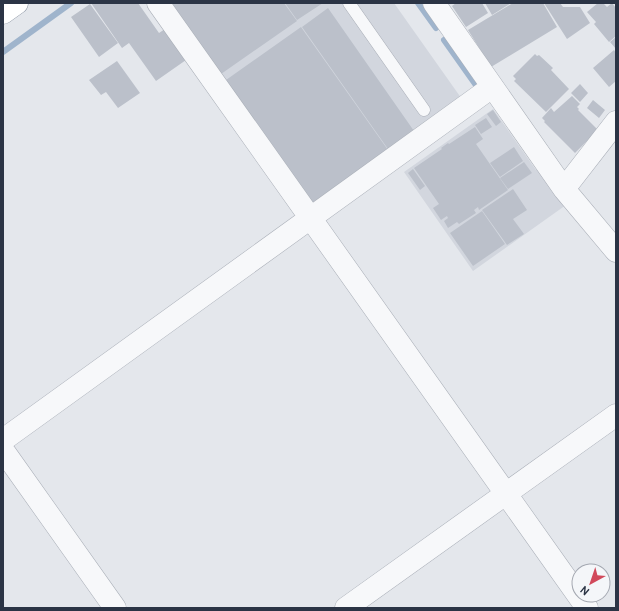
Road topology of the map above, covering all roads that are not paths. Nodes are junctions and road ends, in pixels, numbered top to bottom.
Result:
1 (17, 3) edge
2 (158, 3) edge
3 (349, 3) edge
4 (434, 3) edge
5 (3, 13) edge
6 (492, 87) junction
7 (424, 110) dead end
8 (616, 122) edge
9 (564, 189) junction
10 (311, 218) junction
11 (616, 251) edge
12 (616, 415) edge
13 (3, 440) edge
14 (3, 450) edge
15 (506, 494) junction
16 (115, 608) edge
17 (346, 608) edge
18 (587, 608) edge

1 - 5 highway
2 - 10 street
3 - 7 lane
4 - 6 street
6 - 9 street
6 - 10 street
8 - 9 street
9 - 11 street
10 - 13 street
10 - 15 street
12 - 15 street
14 - 16 street
15 - 17 street
15 - 18 street

